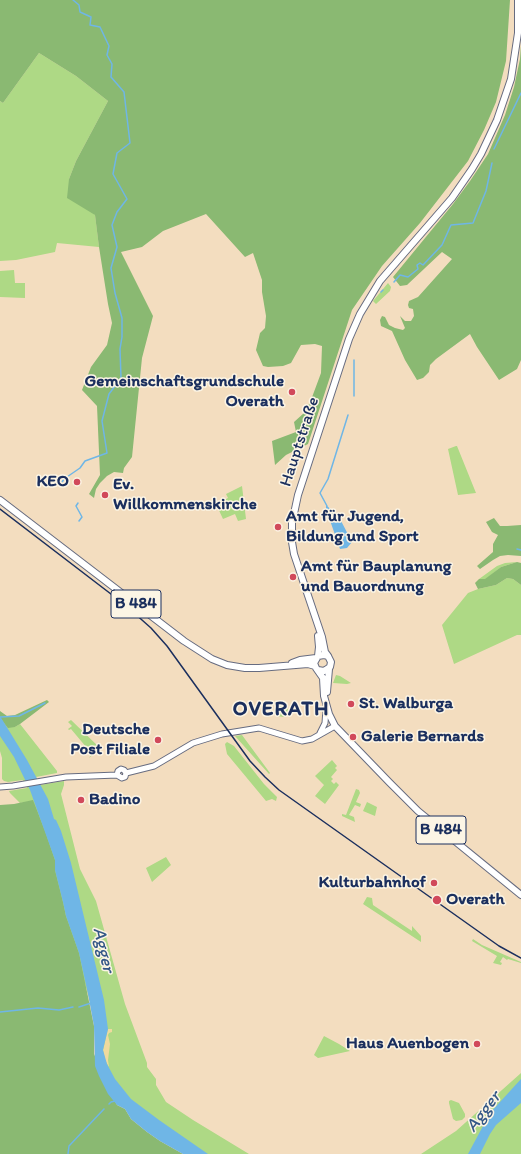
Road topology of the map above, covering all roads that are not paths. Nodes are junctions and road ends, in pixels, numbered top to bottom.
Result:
1 (518, 0) edge
2 (0, 500) edge
3 (319, 630) junction
4 (328, 656) junction
5 (317, 657) junction
6 (288, 665) junction
7 (316, 668) junction
8 (329, 669) junction
9 (326, 703) junction
10 (335, 726) junction
11 (318, 736) junction
12 (0, 787) edge
13 (521, 895) edge

1 - 3 main road, Hauptstraße
2 - 6 main road, B 484
3 - 4 main road, Hauptstraße
3 - 5 main road, Hauptstraße
4 - 5 main road, B 484
4 - 8 main road
5 - 6 main road, B 484
5 - 7 main road, B 484
6 - 7 main road, B 484
7 - 8 main road, B 484
7 - 9 main road, B 484
8 - 9 main road
9 - 10 main road, B 484
9 - 11 street
10 - 11 street
10 - 13 main road, B 484
11 - 12 street

